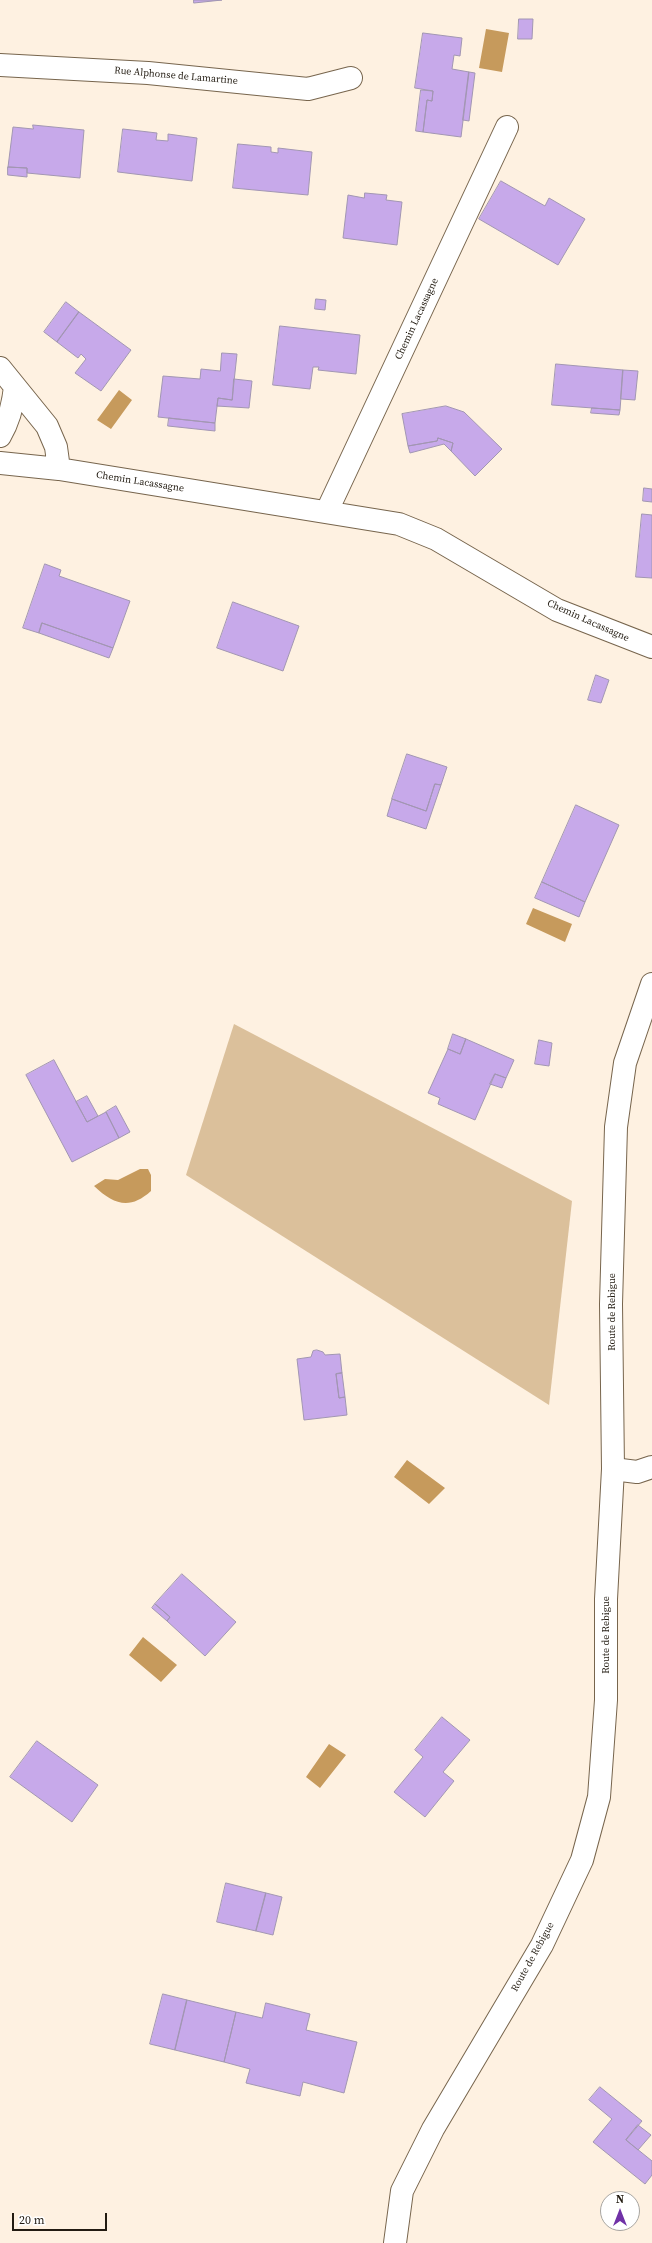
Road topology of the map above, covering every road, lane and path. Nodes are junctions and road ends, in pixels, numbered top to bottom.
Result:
1 (0, 65) edge
2 (351, 78) dead end
3 (506, 127) dead end
4 (0, 368) edge
5 (15, 387) junction
6 (0, 436) edge
7 (0, 463) edge
8 (59, 469) junction
9 (327, 511) junction
10 (652, 647) edge
11 (652, 984) edge
12 (652, 1467) edge
13 (613, 1469) junction
14 (396, 2243) edge

1 - 2 street, Rue Alphonse de Lamartine
3 - 9 street, Chemin Lacassagne
4 - 5 street
5 - 6 street
5 - 8 street
7 - 8 street, Chemin Lacassagne
8 - 9 street, Chemin Lacassagne
9 - 10 street, Chemin Lacassagne
11 - 13 street, Route de Rebigue
12 - 13 street
13 - 14 street, Route de Rebigue

